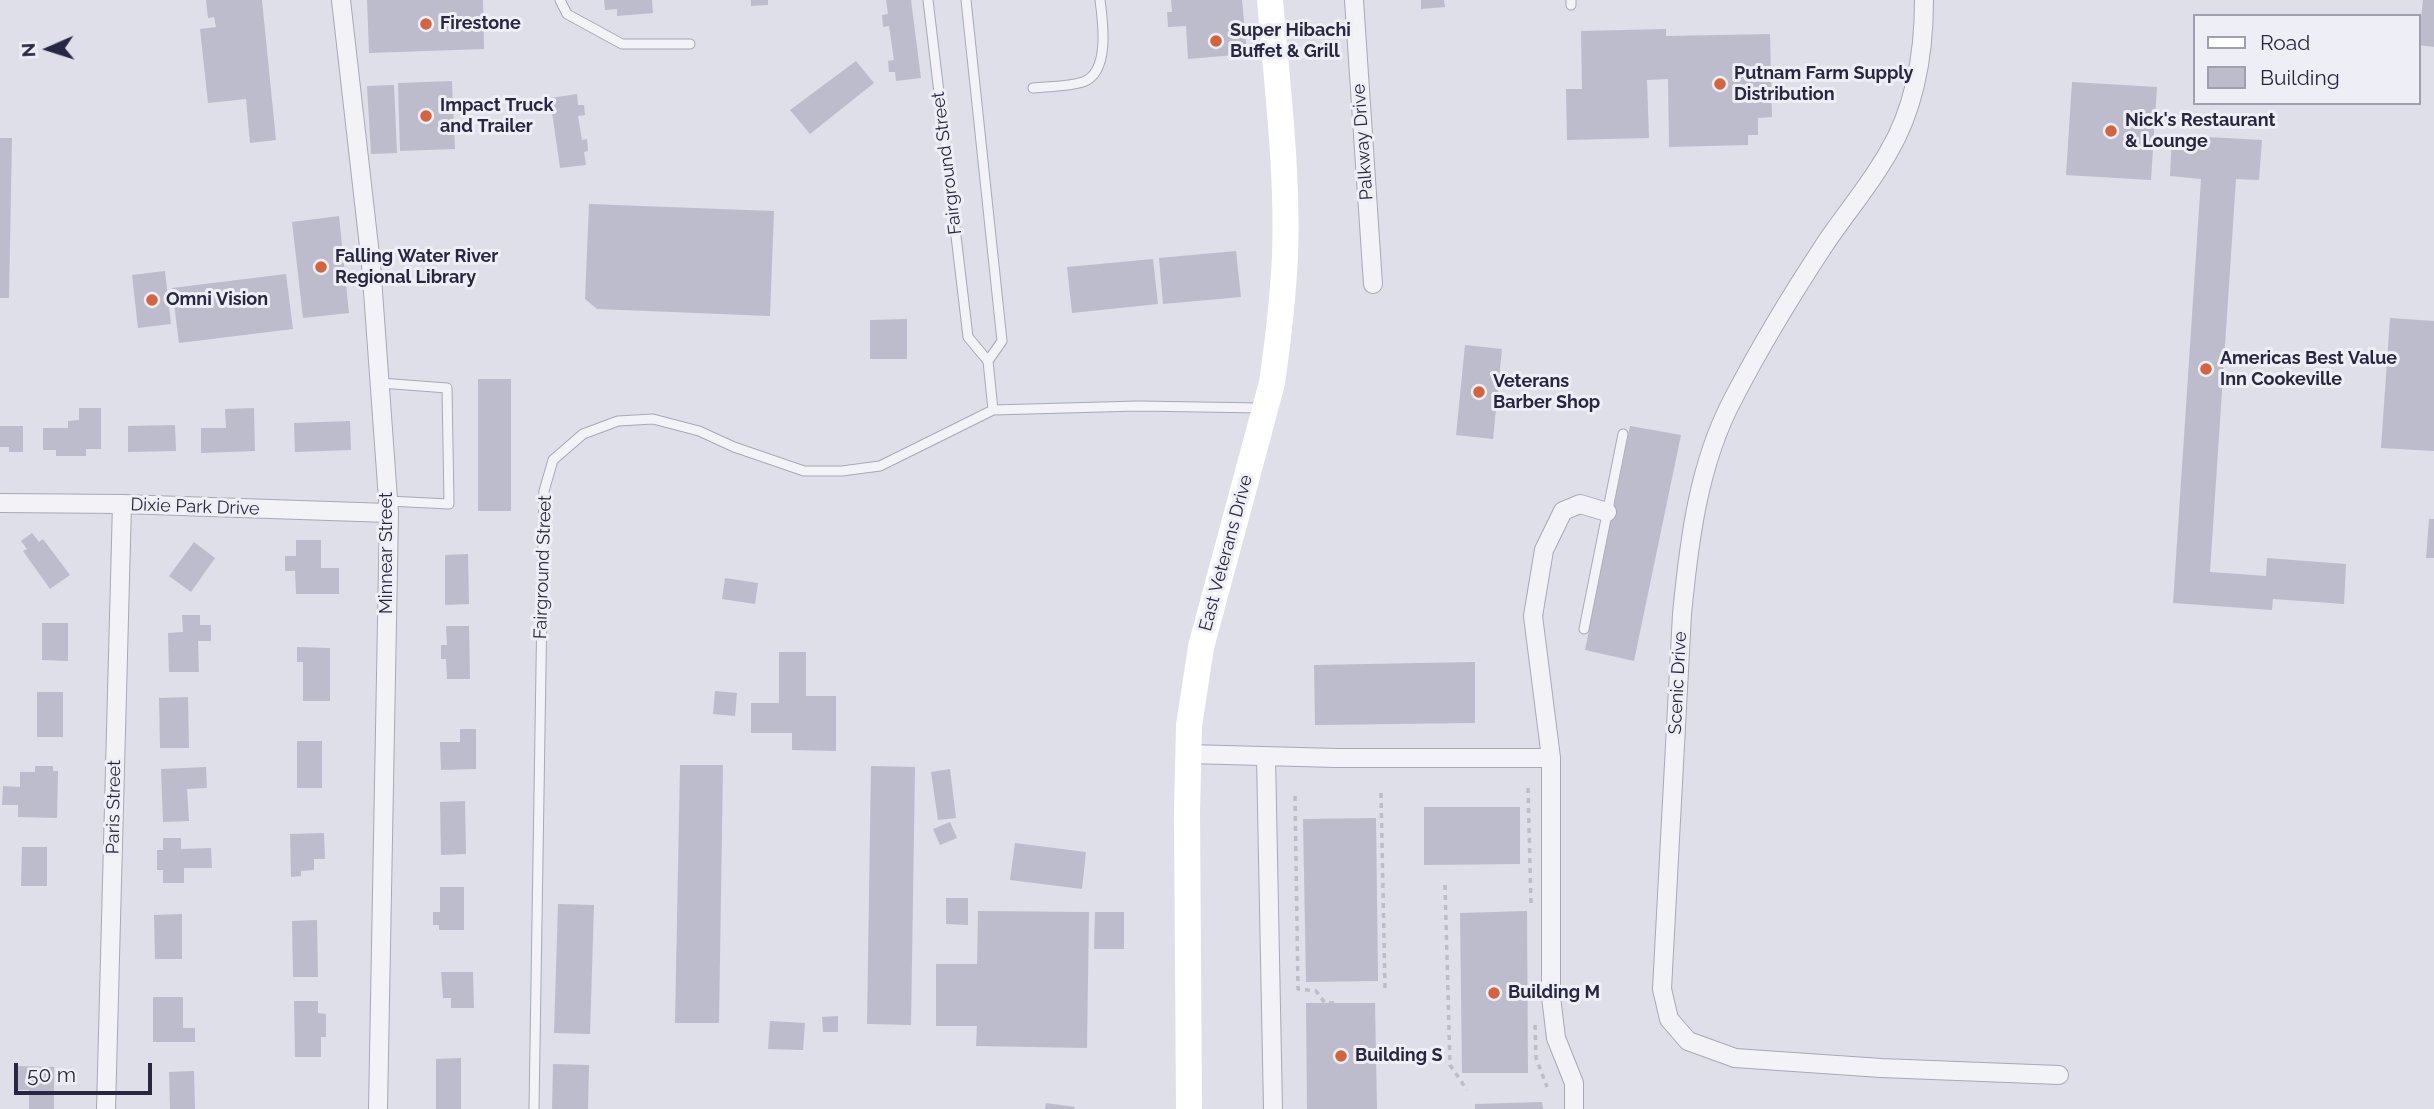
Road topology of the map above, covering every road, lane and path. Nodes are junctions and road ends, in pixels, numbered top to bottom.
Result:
1 (341, 0) edge
2 (560, 0) edge
3 (928, 0) edge
4 (966, 0) edge
5 (1100, 0) edge
6 (1270, 0) edge
7 (1354, 0) edge
8 (1924, 0) edge
9 (690, 44) dead end
10 (1033, 88) dead end
11 (1373, 284) dead end
12 (988, 360) junction
13 (380, 383) junction
14 (1265, 408) junction
15 (993, 410) junction
16 (1623, 434) dead end
17 (0, 503) edge
18 (122, 504) junction
19 (389, 507) junction
20 (1607, 512) junction
21 (1584, 629) dead end
22 (1188, 754) junction
23 (1266, 757) junction
24 (1551, 758) junction
25 (1381, 793) dead end
26 (1295, 796) dead end
27 (1445, 885) dead end
28 (1385, 988) dead end
29 (1338, 1003) dead end
30 (2059, 1075) dead end
31 (1467, 1090) dead end
32 (106, 1109) edge
33 (378, 1109) edge
34 (534, 1109) edge
35 (1189, 1109) edge
36 (1273, 1109) edge
37 (1574, 1109) edge

1 - 13 street, Minnear Street
2 - 9 lane
3 - 12 lane, Fairground Street
4 - 12 lane, Fairground Street
5 - 10 lane
6 - 14 street, East Veterans Drive
7 - 11 street, Palkway Drive
8 - 30 street, Scenic Drive
12 - 15 lane, Fairground Street
13 - 19 street, Minnear Street
13 - 19 lane
14 - 15 lane, Fairground Street
14 - 22 street, East Veterans Drive
15 - 34 lane, Fairground Street
16 - 20 lane
17 - 18 street, Dixie Park Drive
18 - 19 street, Dixie Park Drive
18 - 32 street, Paris Street
19 - 33 street, Minnear Street
20 - 21 lane
20 - 24 street
22 - 23 street
22 - 35 street, East Veterans Drive
23 - 24 street
23 - 36 street
24 - 37 street
25 - 28 path
26 - 29 path
27 - 31 path

